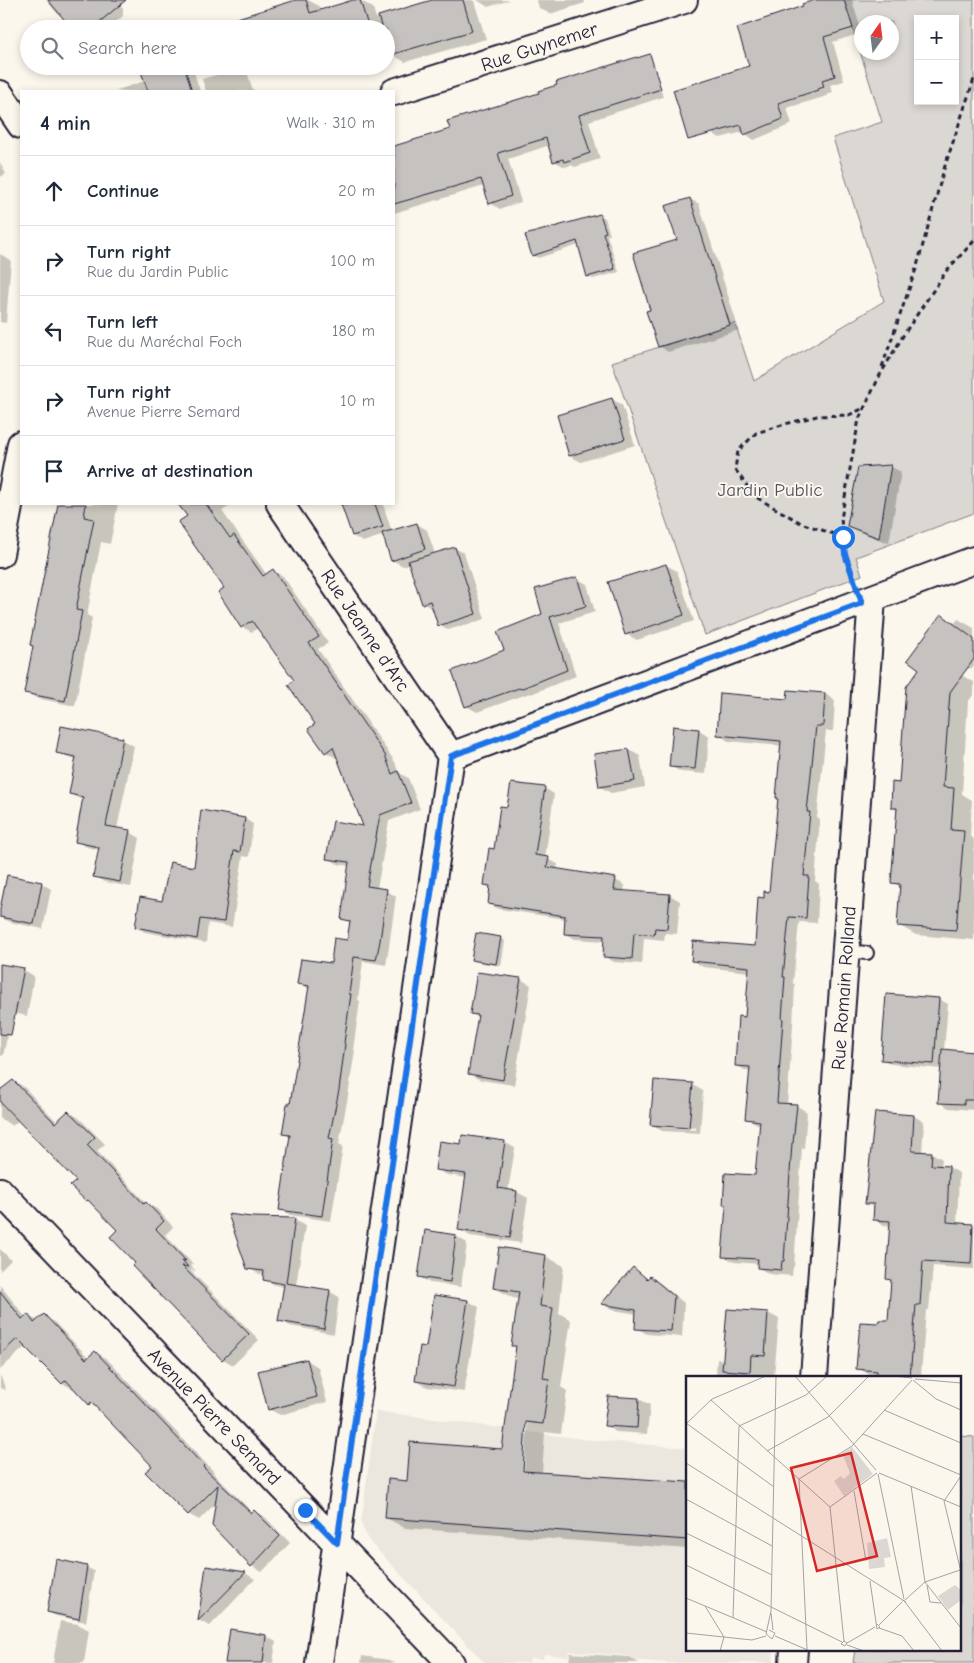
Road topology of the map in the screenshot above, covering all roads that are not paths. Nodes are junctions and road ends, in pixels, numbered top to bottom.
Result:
1 (684, 0) edge
2 (395, 92) edge
3 (0, 94) edge
4 (20, 123) edge
5 (20, 449) edge
6 (281, 505) edge
7 (0, 554) edge
8 (974, 560) edge
9 (866, 601) junction
10 (451, 756) junction
11 (0, 1191) edge
12 (814, 1376) edge
13 (337, 1543) junction
14 (794, 1650) edge
15 (319, 1663) edge
16 (451, 1663) edge
17 (793, 1663) edge

1 - 2 street, Rue Guynemer
3 - 4 street
5 - 7 street
6 - 10 street, Rue Jeanne d'Arc
8 - 9 street
9 - 10 street
9 - 12 street, Rue Romain Rolland
10 - 13 street
11 - 13 street, Avenue Pierre Semard
13 - 15 street
13 - 16 street, Avenue Pierre Semard
14 - 17 street

